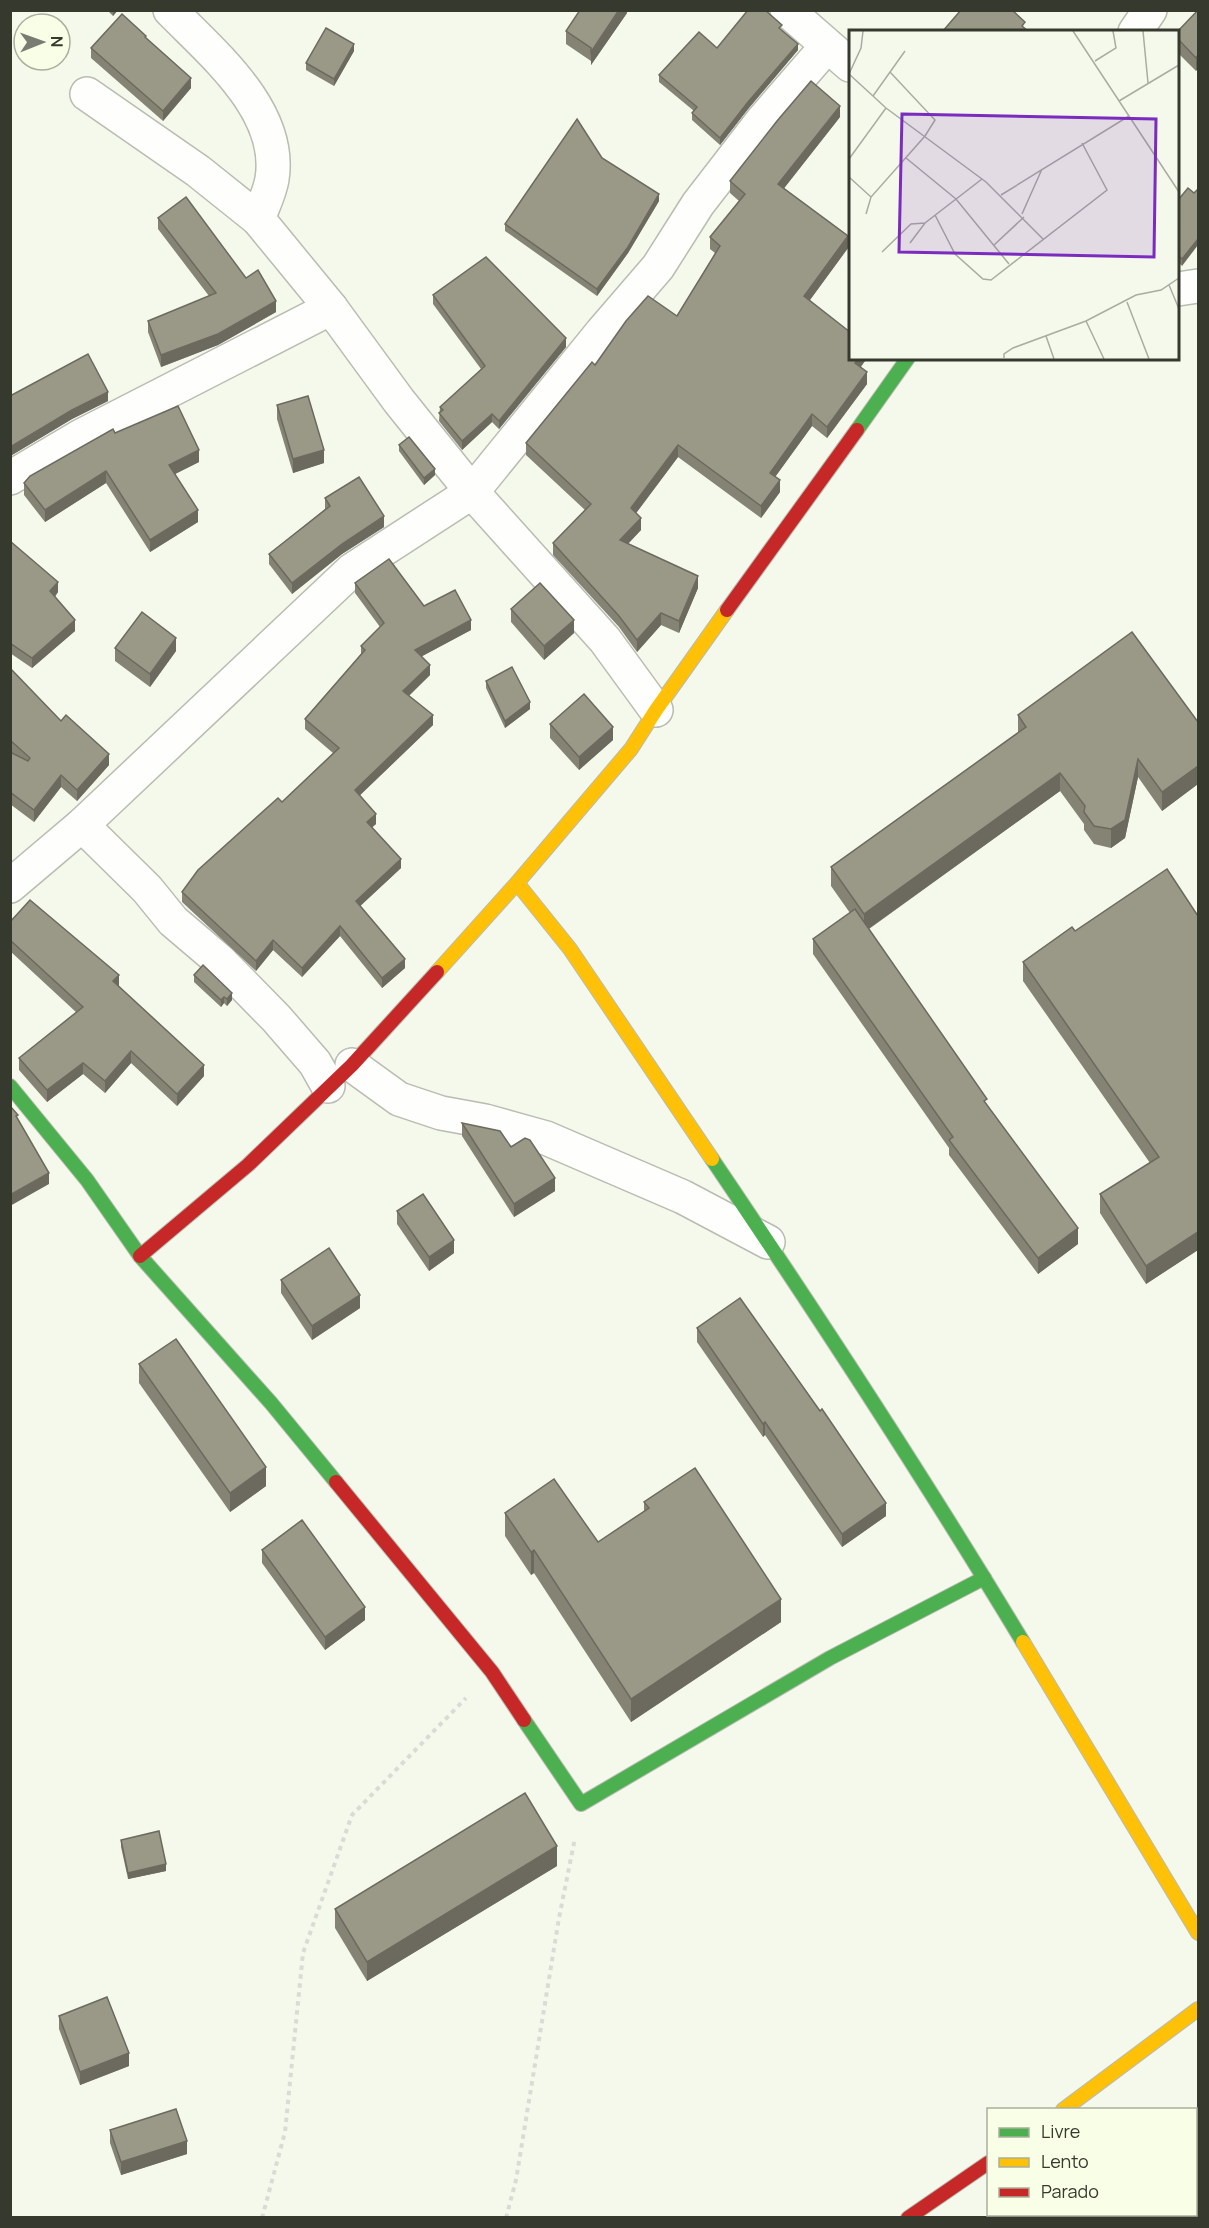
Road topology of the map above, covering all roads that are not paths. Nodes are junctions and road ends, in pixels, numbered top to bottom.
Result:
1 (170, 10) edge
2 (787, 10) edge
3 (1150, 10) edge
4 (1136, 30) edge
5 (839, 55) edge
6 (87, 94) dead end
7 (258, 219) junction
8 (1198, 286) edge
9 (1179, 289) edge
10 (331, 308) junction
11 (907, 360) edge
12 (10, 478) edge
13 (472, 492) junction
14 (656, 710) junction
15 (82, 825) junction
16 (517, 883) junction
17 (10, 886) edge
18 (352, 1065) junction
19 (10, 1086) edge
20 (328, 1086) junction
21 (768, 1242) junction
22 (140, 1256) junction
23 (984, 1578) junction
24 (1198, 1933) edge
25 (1198, 2009) edge
26 (1064, 2108) edge
27 (987, 2164) edge
28 (908, 2217) edge

1 - 7 street
2 - 5 street
3 - 4 street
5 - 13 street
6 - 7 street
7 - 10 street
8 - 9 street
10 - 12 street
10 - 13 street
11 - 14 street
13 - 14 street
13 - 15 street
14 - 16 street
15 - 17 street
15 - 20 street
16 - 18 street
16 - 21 street
18 - 20 street
18 - 21 street
19 - 22 street
20 - 22 street
21 - 23 street
22 - 23 street
23 - 24 street
25 - 26 street
27 - 28 street

